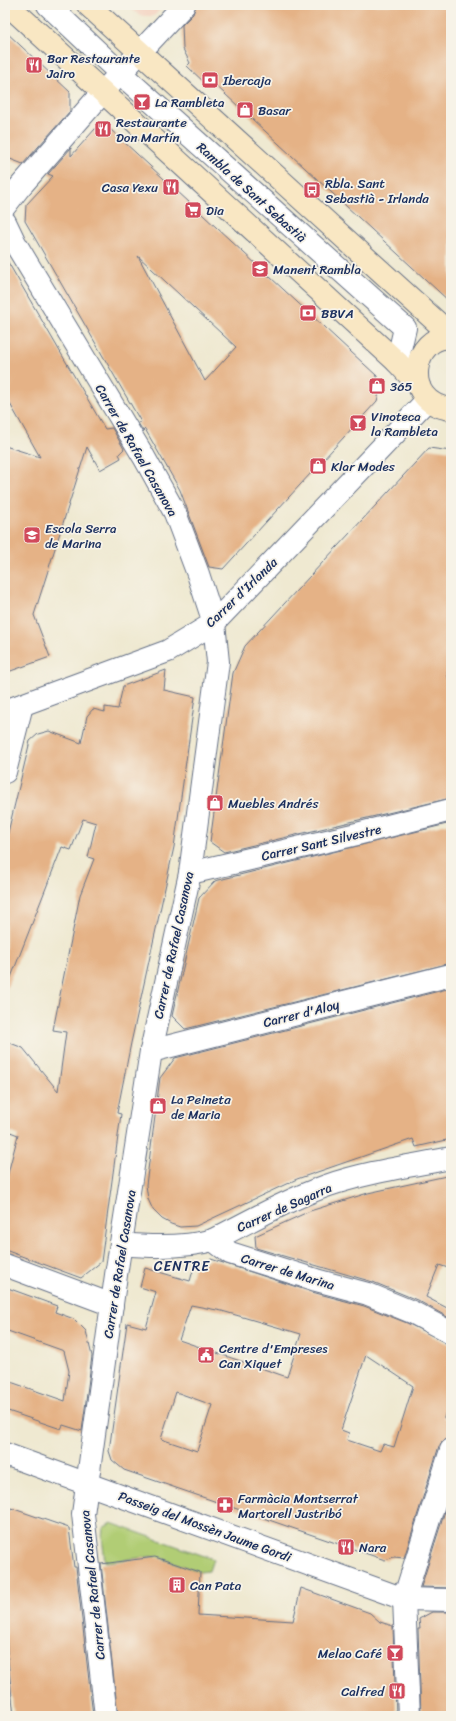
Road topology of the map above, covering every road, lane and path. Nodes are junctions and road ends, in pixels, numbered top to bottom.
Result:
1 (8, 5) edge
2 (48, 5) edge
3 (88, 5) edge
4 (184, 5) edge
5 (138, 52) junction
6 (120, 73) junction
7 (102, 93) junction
8 (5, 206) edge
9 (5, 222) edge
10 (432, 319) junction
11 (405, 328) junction
12 (451, 336) edge
13 (397, 362) junction
14 (438, 404) edge
15 (214, 622) junction
16 (14, 708) edge
17 (5, 772) edge
18 (451, 810) edge
19 (190, 873) junction
20 (451, 975) edge
21 (151, 1051) junction
22 (451, 1158) edge
23 (213, 1240) junction
24 (121, 1244) junction
25 (5, 1265) edge
26 (112, 1304) junction
27 (451, 1333) edge
28 (451, 1450) edge
29 (5, 1454) edge
30 (88, 1484) junction
31 (404, 1600) junction
32 (451, 1600) edge
33 (106, 1716) edge
34 (410, 1716) edge

1 - 7 street
2 - 6 street, Rambla de Sant Sebastià
3 - 5 street, Rambla de Sant Sebastià
4 - 5 street
5 - 6 street
5 - 10 street, Rambla de Sant Sebastià
6 - 7 street
6 - 11 street, Rambla de Sant Sebastià
7 - 8 street
7 - 13 street
9 - 15 street, Carrer de Rafael Casanova
10 - 11 street
10 - 12 street, Rambla de Sant Sebastià
11 - 13 street
12 - 14 street
13 - 14 street
14 - 15 street, Carrer d'Irlanda
15 - 16 street, Carrer d'Irlanda
15 - 19 street, Carrer de Rafael Casanova
16 - 17 street
18 - 19 street, Carrer Sant Silvestre
19 - 21 street, Carrer de Rafael Casanova
20 - 21 street, Carrer d'Aloy
21 - 24 street, Carrer de Rafael Casanova
22 - 23 street, Carrer de Sagarra
23 - 24 street
23 - 27 street, Carrer de Marina
24 - 26 street, Carrer de Rafael Casanova
25 - 26 street
26 - 30 street, Carrer de Rafael Casanova
28 - 31 street
29 - 30 street, Passeig del Mossèn Jaume Gordi
30 - 31 street, Passeig del Mossèn Jaume Gordi
30 - 33 street, Carrer de Rafael Casanova
31 - 32 street
31 - 34 street

